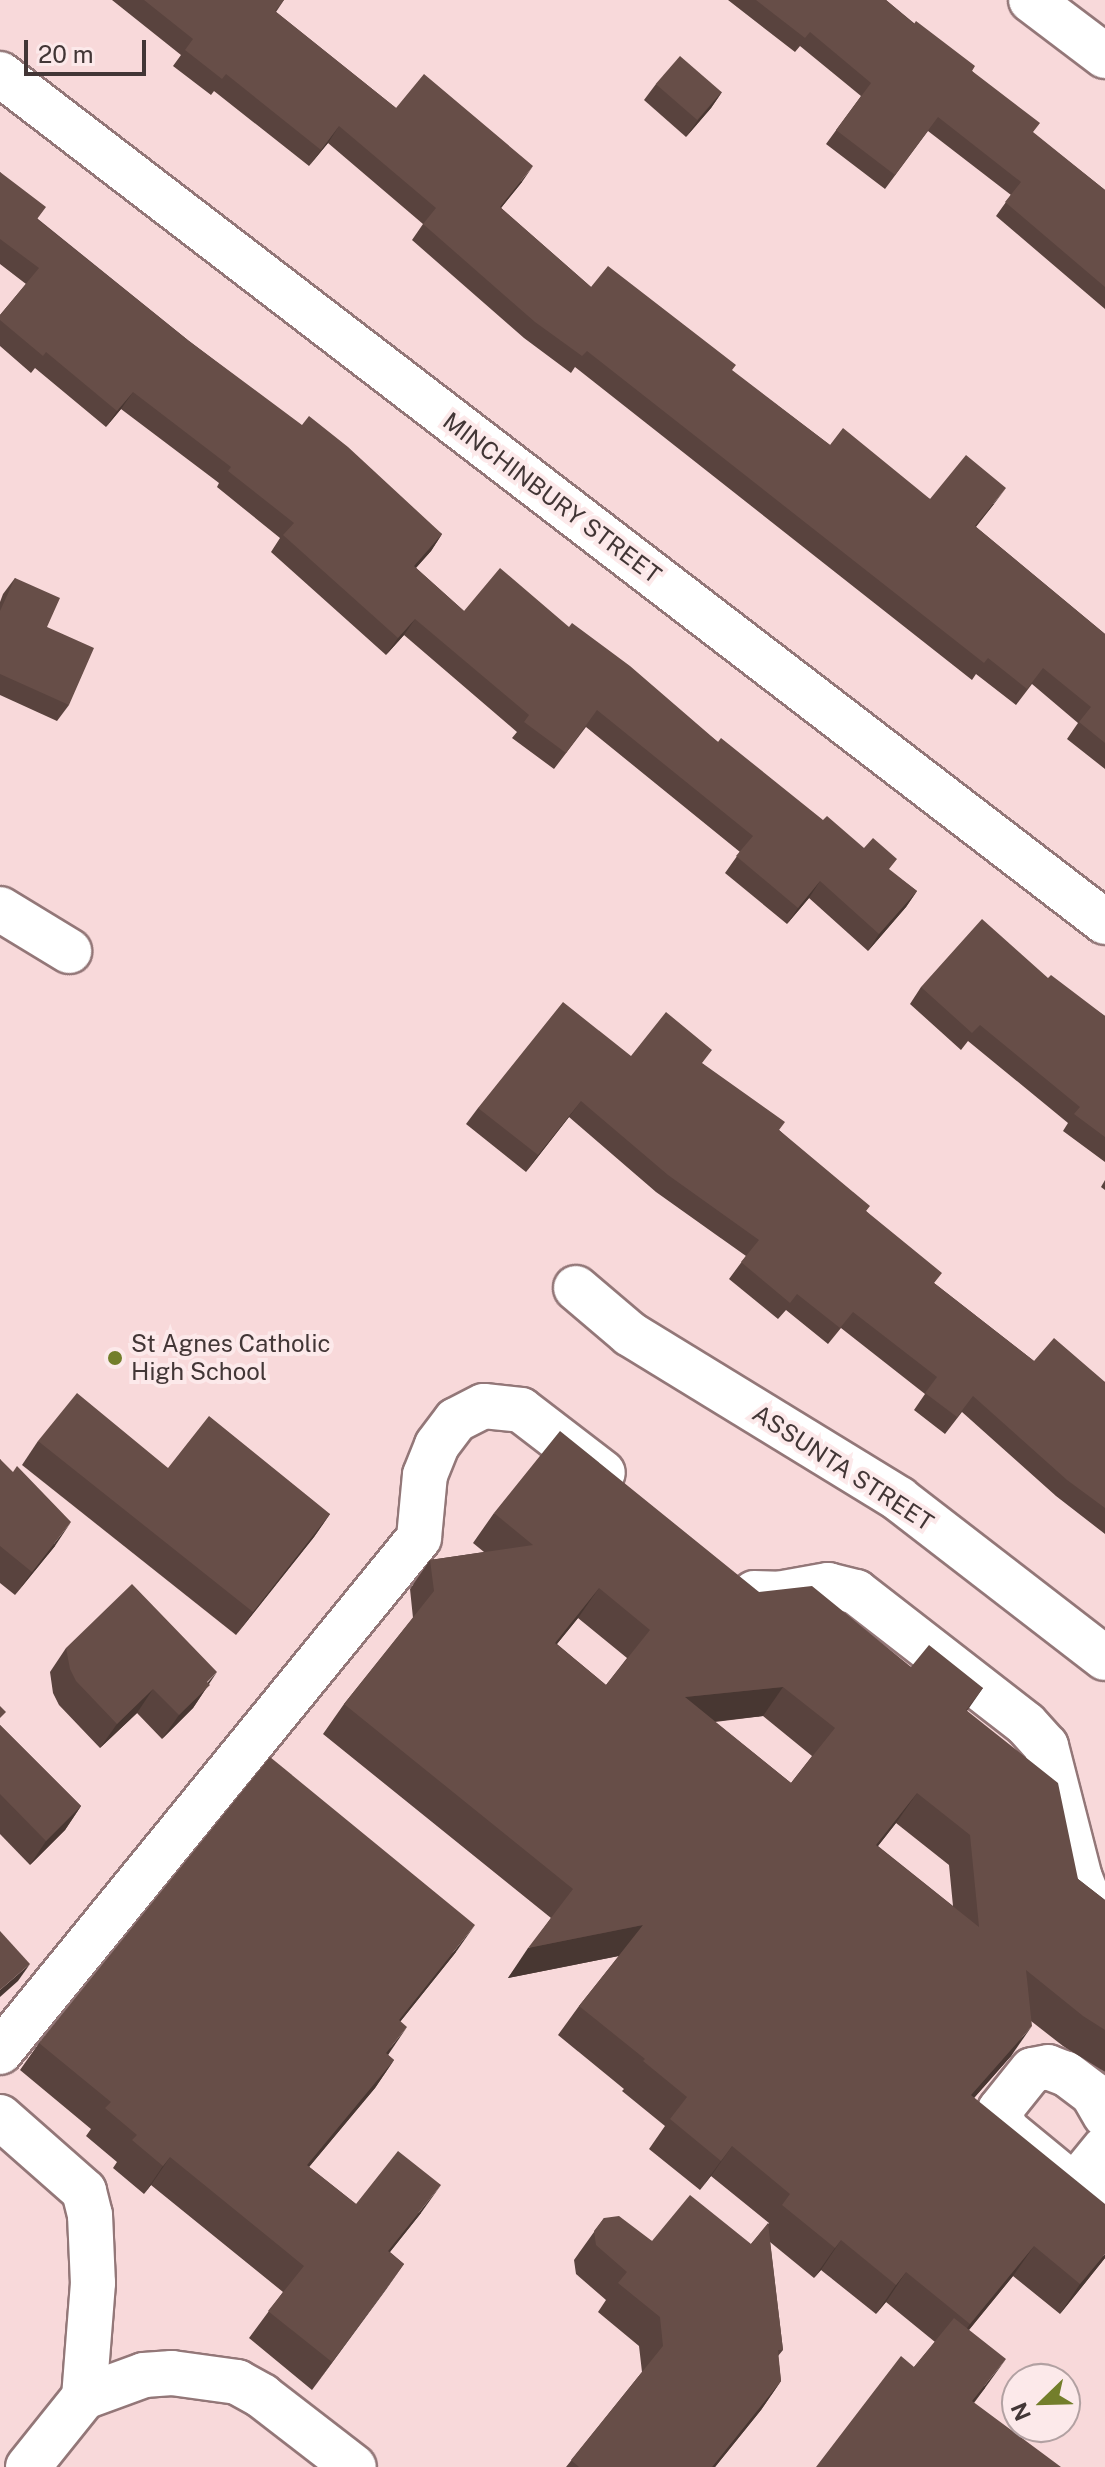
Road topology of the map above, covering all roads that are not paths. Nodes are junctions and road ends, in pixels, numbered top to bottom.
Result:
1 (1031, 0) edge
2 (1105, 56) edge
3 (0, 74) edge
4 (0, 909) edge
5 (1105, 922) edge
6 (69, 951) dead end
7 (576, 1288) dead end
8 (630, 1495) edge
9 (716, 1565) edge
10 (1105, 1658) edge
11 (1105, 1915) edge
12 (0, 2052) edge
13 (1105, 2115) edge
14 (0, 2117) edge
15 (1105, 2148) edge
16 (1089, 2198) edge
17 (84, 2397) junction
18 (28, 2467) edge
19 (354, 2467) edge

1 - 2 street
3 - 5 street, MINCHINBURY STREET
4 - 6 street
7 - 10 street, ASSUNTA STREET
8 - 12 street
9 - 11 street
13 - 16 street
14 - 17 street
15 - 16 street
17 - 18 street
17 - 19 street

